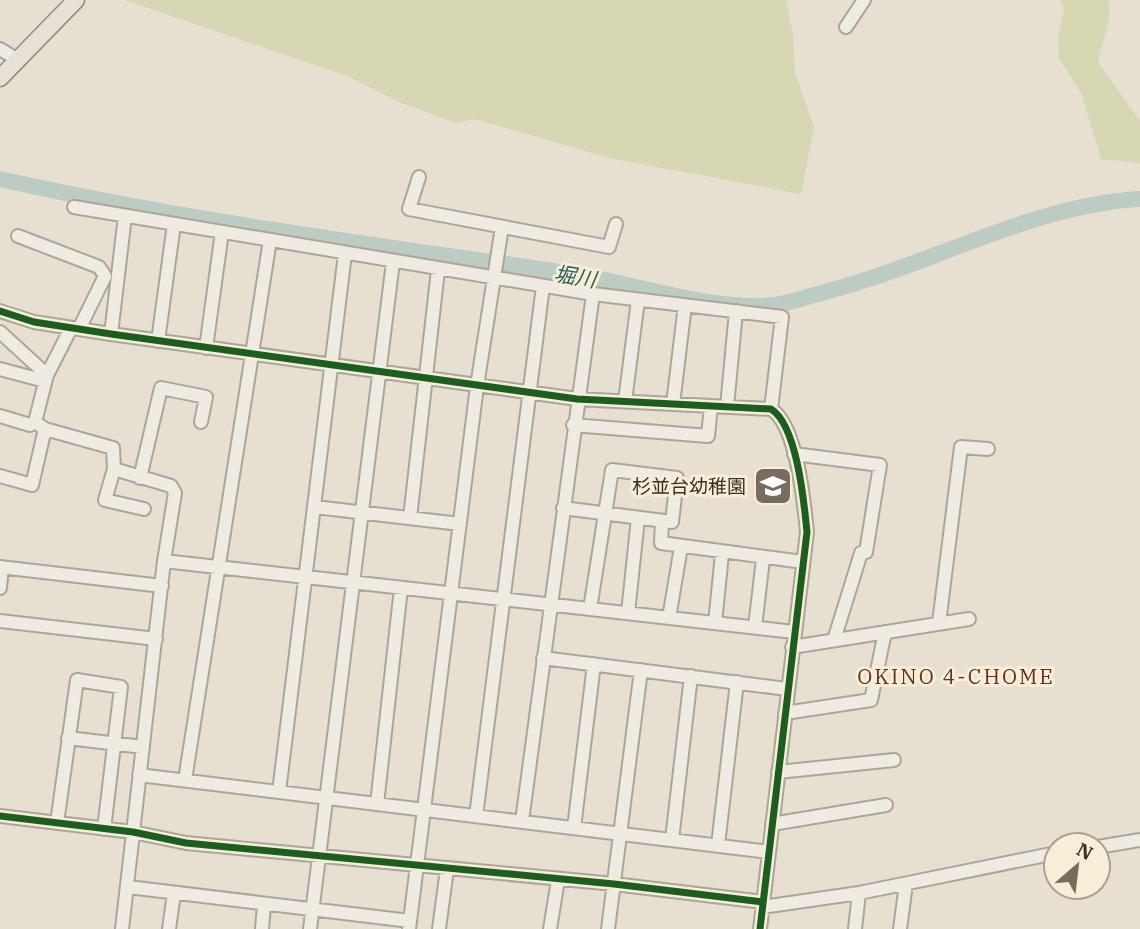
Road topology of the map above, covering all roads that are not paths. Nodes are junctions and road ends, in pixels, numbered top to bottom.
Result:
1 (76, 0) edge
2 (864, 0) edge
3 (846, 27) dead end
4 (0, 49) edge
5 (18, 60) junction
6 (0, 78) edge
7 (419, 177) dead end
8 (74, 207) dead end
9 (125, 216) junction
10 (174, 224) junction
11 (616, 224) dead end
12 (502, 227) junction
13 (222, 232) junction
14 (18, 236) dead end
15 (270, 240) junction
16 (345, 254) junction
17 (393, 262) junction
18 (438, 270) junction
19 (492, 278) junction
20 (543, 286) junction
21 (593, 294) junction
22 (638, 300) junction
23 (685, 305) junction
24 (736, 311) junction
25 (0, 312) edge
26 (75, 328) junction
27 (0, 332) edge
28 (111, 334) junction
29 (158, 341) junction
30 (206, 348) junction
31 (254, 356) junction
32 (331, 366) junction
33 (0, 369) edge
34 (379, 372) junction
35 (46, 378) junction
36 (426, 379) junction
37 (477, 386) junction
38 (529, 393) junction
39 (577, 399) junction
40 (625, 401) junction
41 (673, 404) junction
42 (711, 406) junction
43 (727, 407) junction
44 (771, 409) junction
45 (0, 416) edge
46 (201, 422) dead end
47 (573, 425) junction
48 (40, 426) junction
49 (988, 449) dead end
50 (794, 454) junction
51 (114, 469) junction
52 (0, 476) edge
53 (140, 478) junction
54 (315, 507) junction
55 (562, 508) junction
56 (144, 509) dead end
57 (363, 513) junction
58 (603, 513) junction
59 (411, 518) junction
60 (638, 518) junction
61 (662, 521) junction
62 (460, 524) junction
63 (681, 547) junction
64 (722, 554) junction
65 (763, 559) junction
66 (164, 561) junction
67 (803, 562) junction
68 (1, 567) edge
69 (219, 567) junction
70 (306, 577) junction
71 (355, 582) junction
72 (162, 586) junction
73 (0, 588) edge
74 (401, 588) junction
75 (451, 593) junction
76 (504, 599) junction
77 (550, 604) junction
78 (590, 609) junction
79 (628, 613) junction
80 (669, 618) junction
81 (969, 619) dead end
82 (0, 621) edge
83 (715, 623) junction
84 (939, 623) junction
85 (754, 627) junction
86 (794, 632) junction
87 (885, 632) junction
88 (156, 639) junction
89 (834, 640) junction
90 (792, 647) junction
91 (543, 658) junction
92 (594, 664) junction
93 (641, 670) junction
94 (691, 677) junction
95 (737, 682) junction
96 (788, 689) junction
97 (785, 713) junction
98 (68, 738) junction
99 (114, 743) junction
100 (143, 747) junction
101 (894, 760) dead end
102 (778, 772) junction
103 (139, 775) junction
104 (185, 780) junction
105 (279, 792) junction
106 (327, 798) junction
107 (377, 804) junction
108 (886, 805) dead end
109 (425, 810) junction
110 (0, 816) edge
111 (476, 816) junction
112 (522, 821) junction
113 (57, 823) junction
114 (772, 824) junction
115 (574, 828) junction
116 (104, 829) junction
117 (133, 832) junction
118 (621, 834) junction
119 (672, 840) junction
120 (1140, 840) edge
121 (1112, 844) edge
122 (718, 845) junction
123 (769, 852) junction
124 (320, 855) junction
125 (1042, 856) edge
126 (417, 865) junction
127 (447, 869) junction
128 (558, 880) junction
129 (614, 884) junction
130 (906, 884) junction
131 (128, 887) junction
132 (174, 892) junction
133 (859, 893) junction
134 (763, 904) junction
135 (264, 905) junction
136 (312, 911) junction
137 (361, 923) edge
138 (409, 925) edge
139 (122, 929) edge
140 (169, 929) edge
141 (262, 929) edge
142 (310, 929) edge
143 (439, 929) edge
144 (550, 929) edge
145 (608, 929) edge
146 (760, 929) edge
147 (855, 929) edge
148 (900, 929) edge

1 - 5 main road
2 - 3 street
4 - 5 street
5 - 6 main road
7 - 12 street
8 - 9 street
9 - 10 street
9 - 28 street
10 - 13 street
10 - 29 street
11 - 12 street
12 - 19 street
13 - 15 street
13 - 30 street
14 - 26 street
15 - 16 street
15 - 31 street
16 - 17 street
16 - 32 street
17 - 18 street
17 - 34 street
18 - 19 street
18 - 36 street
19 - 20 street
19 - 37 street
20 - 21 street
20 - 38 street
21 - 22 street
21 - 39 street
22 - 23 street
22 - 40 street
23 - 24 street
23 - 41 street
24 - 43 street
24 - 44 street
25 - 26 street
26 - 28 street
26 - 35 street
27 - 35 street
28 - 29 street
29 - 30 street
30 - 31 street
31 - 32 street
31 - 69 street
32 - 34 street
32 - 54 street
33 - 35 street
34 - 36 street
34 - 57 street
35 - 48 street
36 - 37 street
36 - 59 street
37 - 38 street
37 - 62 street
38 - 39 street
38 - 76 street
39 - 40 street
39 - 47 street
40 - 41 street
41 - 42 street
42 - 43 street
42 - 47 street
43 - 44 street
44 - 50 street
45 - 48 street
46 - 53 street
47 - 55 street
48 - 51 street
48 - 52 street
49 - 84 street
50 - 67 street
50 - 89 street
51 - 53 street
51 - 56 street
53 - 66 street
54 - 57 street
54 - 70 street
55 - 58 street
55 - 77 street
57 - 59 street
57 - 71 street
58 - 60 street
58 - 61 street
58 - 78 street
59 - 62 street
60 - 61 street
60 - 79 street
61 - 63 street
62 - 75 street
63 - 64 street
63 - 80 street
64 - 65 street
64 - 83 street
65 - 67 street
65 - 85 street
66 - 69 street
66 - 72 street
67 - 86 street
68 - 72 street
68 - 73 street
69 - 70 street
69 - 104 street
70 - 71 street
70 - 105 street
71 - 74 street
71 - 106 street
72 - 88 street
74 - 75 street
74 - 107 street
75 - 76 street
75 - 109 street
76 - 77 street
76 - 111 street
77 - 78 street
77 - 91 street
78 - 79 street
79 - 80 street
80 - 83 street
81 - 84 street
82 - 88 street
83 - 85 street
84 - 87 street
85 - 86 street
86 - 90 street
87 - 89 street
87 - 97 street
88 - 100 street
89 - 90 street
90 - 96 street
91 - 92 street
91 - 112 street
92 - 93 street
92 - 115 street
93 - 94 street
93 - 118 street
94 - 95 street
94 - 119 street
95 - 96 street
95 - 122 street
96 - 97 street
97 - 102 street
98 - 99 street
98 - 99 street
98 - 113 street
99 - 100 street
99 - 116 street
100 - 103 street
101 - 102 street
102 - 114 street
103 - 104 street
103 - 117 street
104 - 105 street
105 - 106 street
106 - 107 street
106 - 124 street
107 - 109 street
108 - 114 street
109 - 111 street
109 - 126 street
110 - 113 street
111 - 112 street
112 - 115 street
113 - 116 street
114 - 123 street
115 - 118 street
116 - 117 street
117 - 124 street
117 - 131 street
118 - 119 street
118 - 129 street
119 - 122 street
120 - 121 street
122 - 123 street
123 - 134 street
124 - 126 street
124 - 136 street
125 - 130 street
126 - 127 street
126 - 138 street
127 - 128 street
127 - 143 street
128 - 129 street
128 - 144 street
129 - 134 street
129 - 145 street
130 - 133 street
130 - 148 street
131 - 132 street
131 - 139 street
132 - 135 street
132 - 140 street
133 - 134 street
133 - 147 street
134 - 146 street
135 - 136 street
135 - 141 street
136 - 137 street
136 - 142 street
137 - 138 street

